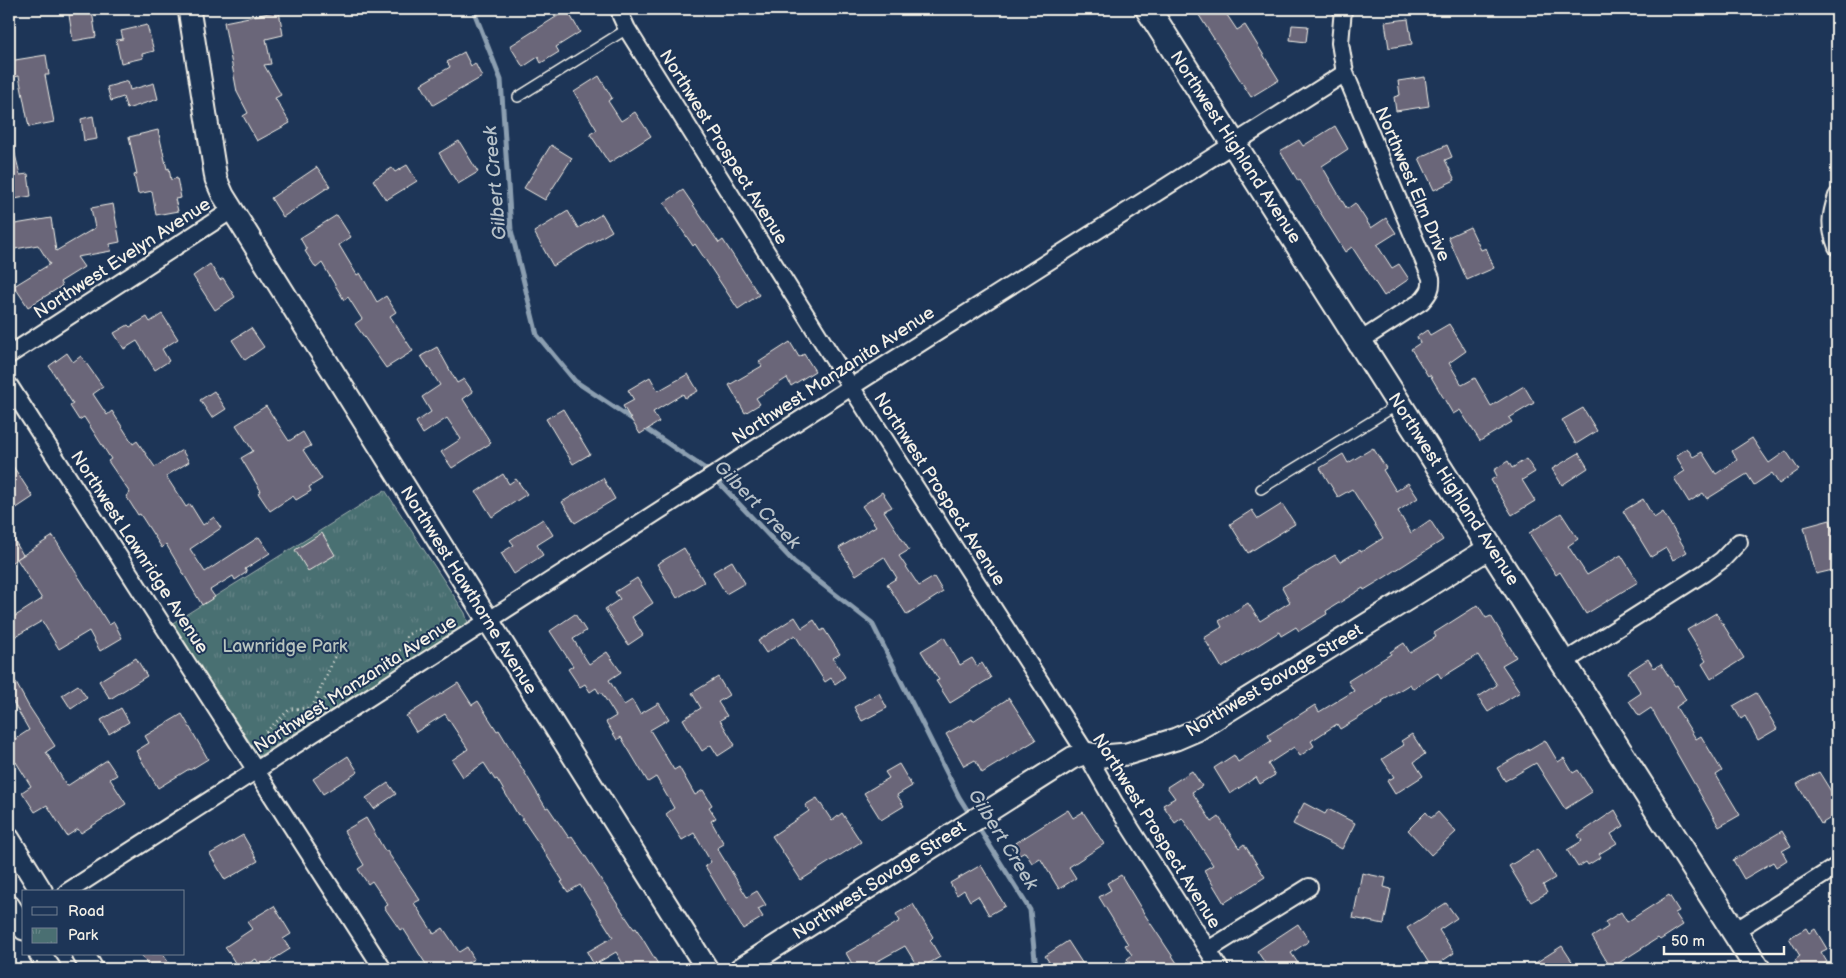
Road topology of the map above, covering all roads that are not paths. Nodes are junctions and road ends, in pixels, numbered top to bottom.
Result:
1 (189, 9) edge
2 (620, 9) edge
3 (1148, 9) edge
4 (1343, 9) edge
5 (627, 29) junction
6 (1345, 73) junction
7 (518, 97) dead end
8 (1234, 143) junction
9 (1837, 196) edge
10 (232, 210) junction
11 (1837, 247) edge
12 (1360, 341) junction
13 (9, 355) edge
14 (9, 385) edge
15 (851, 387) junction
16 (1399, 404) junction
17 (1261, 489) dead end
18 (1739, 542) dead end
19 (1491, 548) junction
20 (488, 622) junction
21 (1564, 662) junction
22 (1086, 753) junction
23 (257, 770) junction
24 (9, 839) edge
25 (1837, 866) edge
26 (1309, 887) dead end
27 (41, 890) edge
28 (71, 890) edge
29 (1735, 931) junction
30 (1208, 950) junction
31 (41, 956) edge
32 (83, 956) edge
33 (50, 969) edge
34 (92, 969) edge
35 (383, 969) edge
36 (707, 969) edge
37 (740, 969) edge
38 (1220, 969) edge
39 (1758, 969) edge

1 - 10 street, Northwest Hawthorne Avenue
2 - 5 street, Northwest Prospect Avenue
3 - 8 main road, Northwest Highland Avenue
4 - 6 street, Northwest Elm Drive
5 - 7 lane
5 - 15 street, Northwest Prospect Avenue
6 - 8 street, Northwest Manzanita Avenue
6 - 12 street, Northwest Elm Drive
8 - 12 main road, Northwest Highland Avenue
8 - 15 street, Northwest Manzanita Avenue
9 - 11 street
10 - 13 street, Northwest Evelyn Avenue
10 - 20 street, Northwest Hawthorne Avenue
12 - 16 main road, Northwest Highland Avenue
14 - 23 street, Northwest Lawnridge Avenue
15 - 20 street, Northwest Manzanita Avenue
15 - 22 street, Northwest Prospect Avenue
16 - 17 lane
16 - 19 main road, Northwest Highland Avenue
18 - 21 street
19 - 21 main road, Northwest Highland Avenue
19 - 22 street, Northwest Savage Street
20 - 23 street, Northwest Manzanita Avenue
20 - 36 street, Northwest Hawthorne Avenue
21 - 29 main road, Northwest Highland Avenue
22 - 30 street, Northwest Prospect Avenue
22 - 37 street, Northwest Savage Street
23 - 28 street, Northwest Manzanita Avenue
23 - 35 street, Northwest Lawnridge Avenue
24 - 27 street
25 - 29 street
26 - 30 street
29 - 39 main road, Northwest Highland Avenue
30 - 38 street, Northwest Prospect Avenue
31 - 33 street
32 - 34 street

